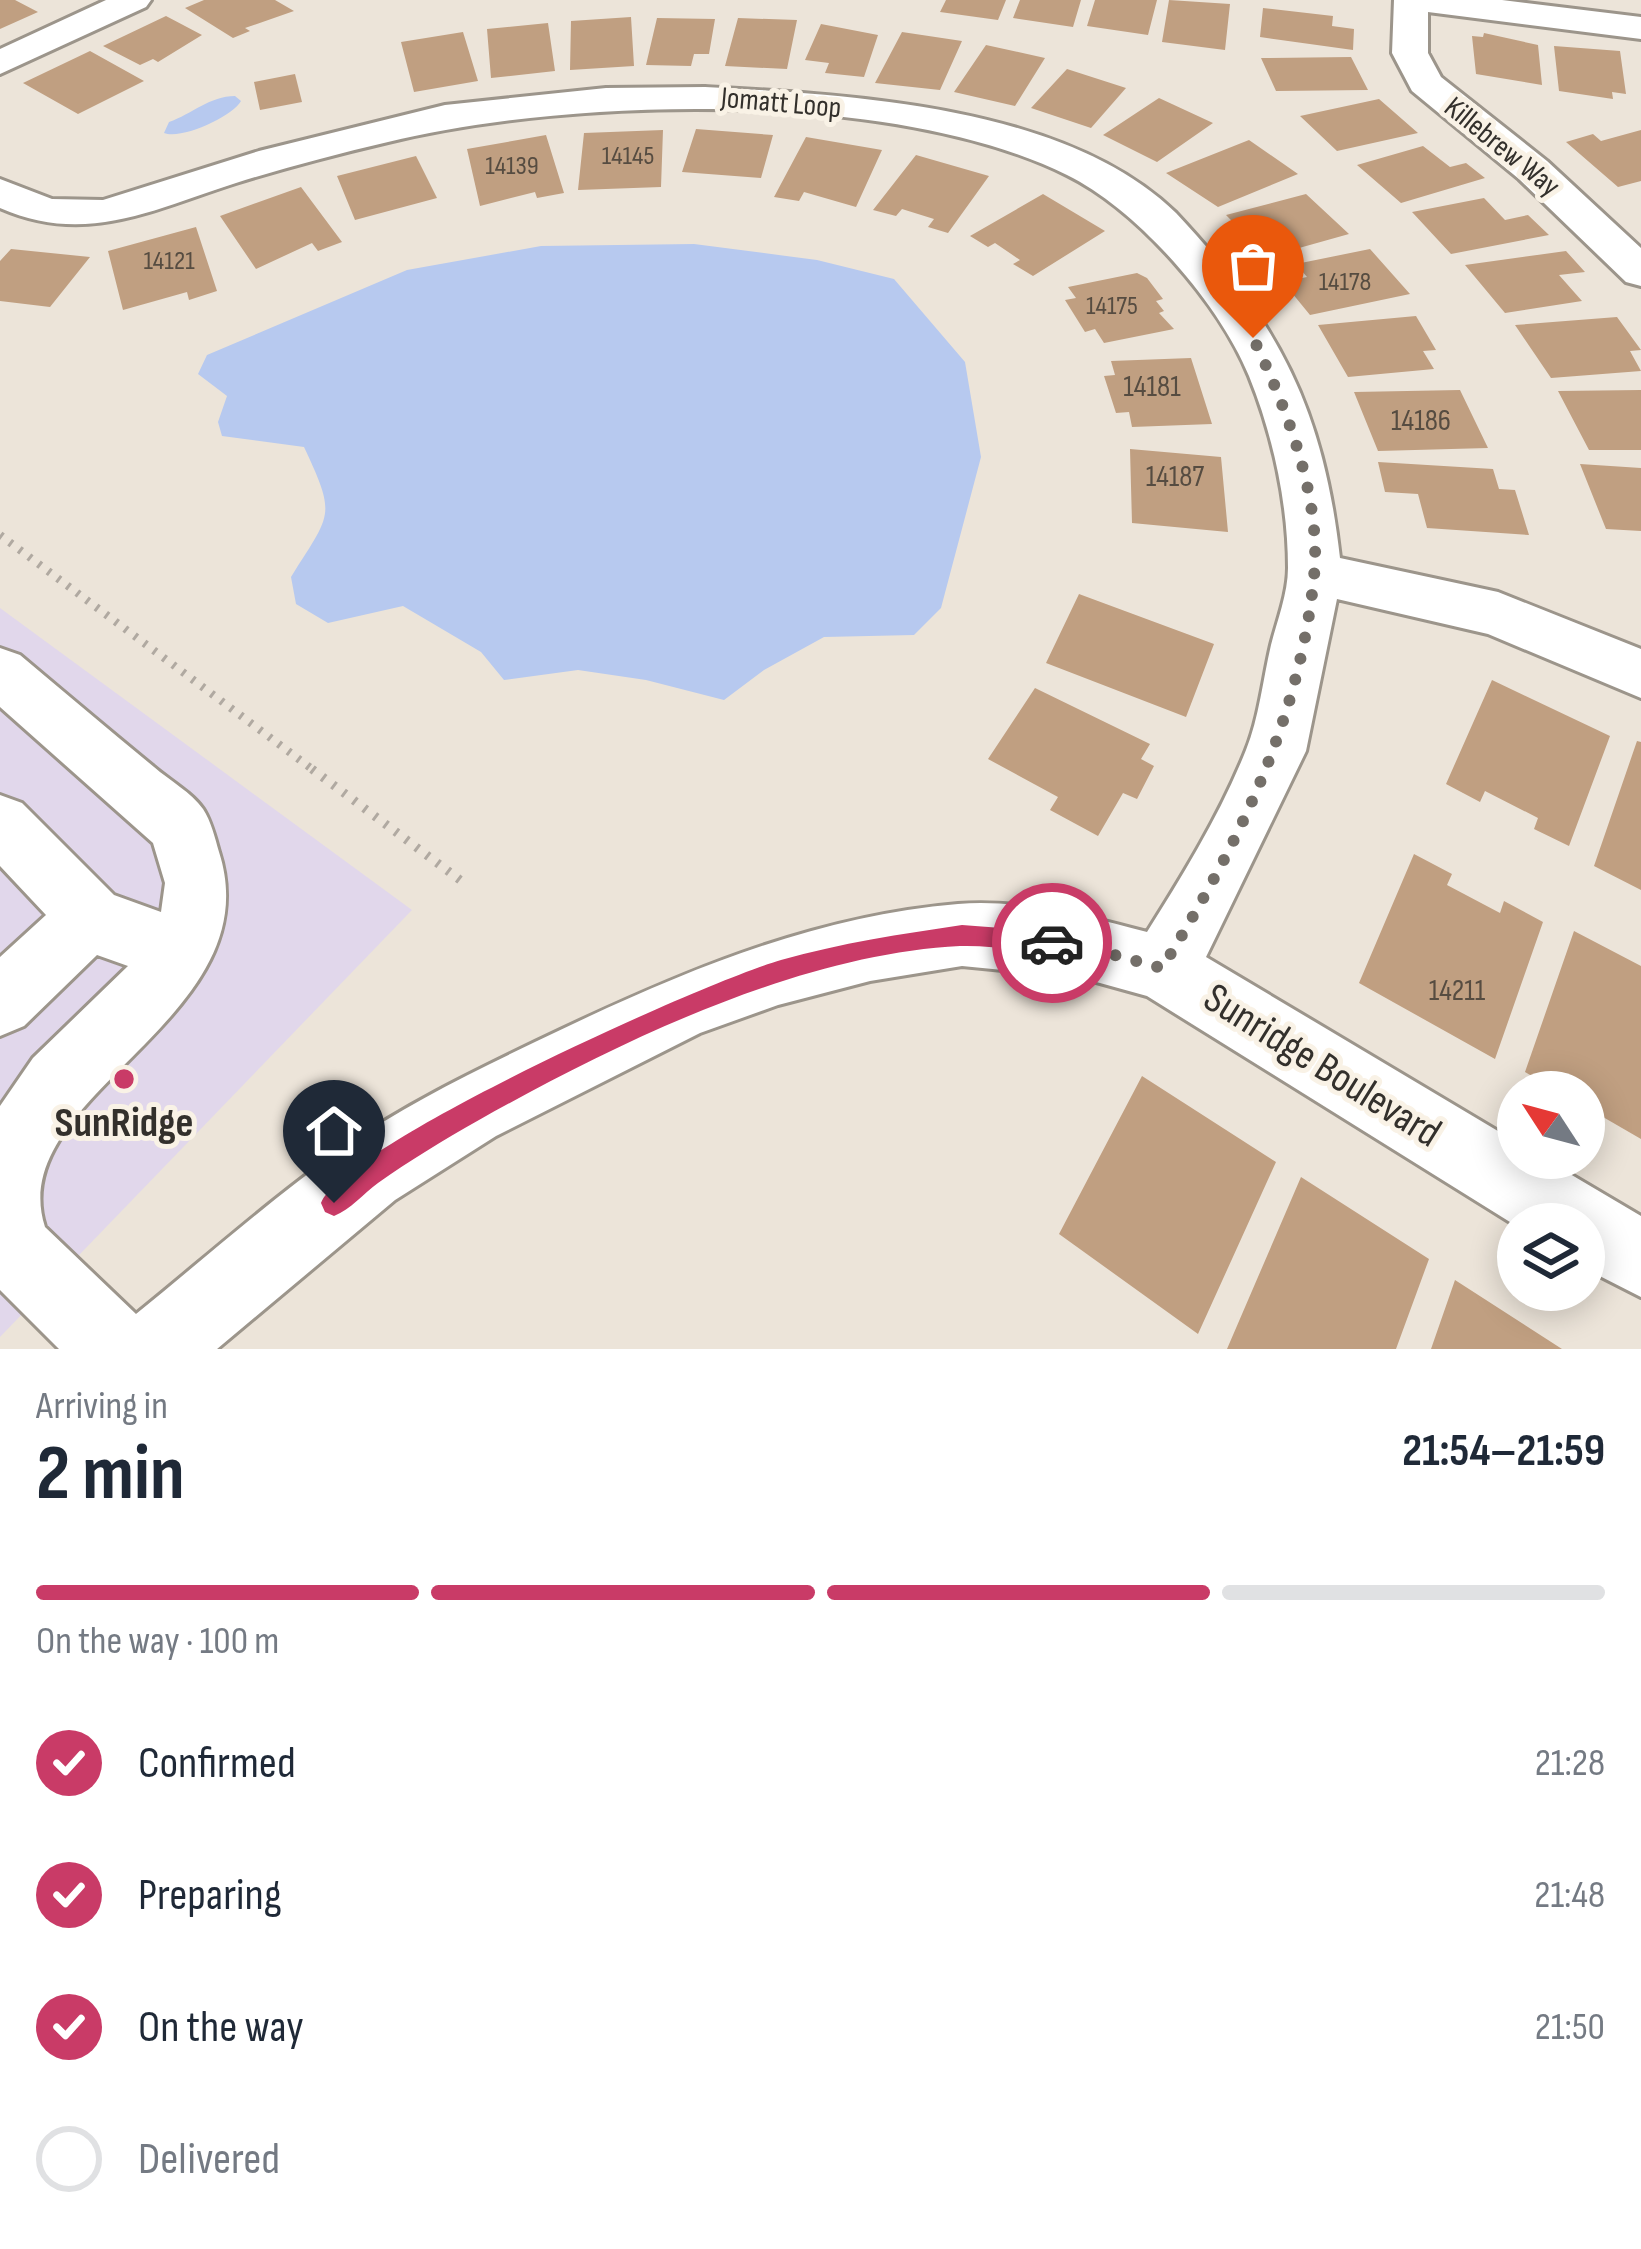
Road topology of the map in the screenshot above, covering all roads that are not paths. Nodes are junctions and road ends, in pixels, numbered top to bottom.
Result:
1 (134, 0) edge
2 (1415, 0) edge
3 (1641, 28) edge
4 (0, 63) edge
5 (0, 191) edge
6 (1641, 272) edge
7 (1315, 574) junction
8 (0, 673) edge
9 (1641, 674) edge
10 (0, 823) edge
11 (91, 916) junction
12 (180, 948) junction
13 (1162, 968) junction
14 (0, 1002) edge
15 (1547, 1203) edge
16 (1, 1209) edge
17 (1605, 1238) edge
18 (1641, 1259) edge
19 (115, 1349) edge
20 (155, 1349) edge

1 - 4 street
2 - 3 street
2 - 6 street, Killebrew Way
5 - 7 street, Jomatt Loop
7 - 9 street
7 - 13 street, Jomatt Loop
8 - 12 street
10 - 11 street
11 - 12 street
11 - 14 street
12 - 16 street
13 - 15 street, Sunridge Boulevard
13 - 20 street, Sunridge Boulevard
16 - 19 street
17 - 18 street, Sunridge Boulevard

